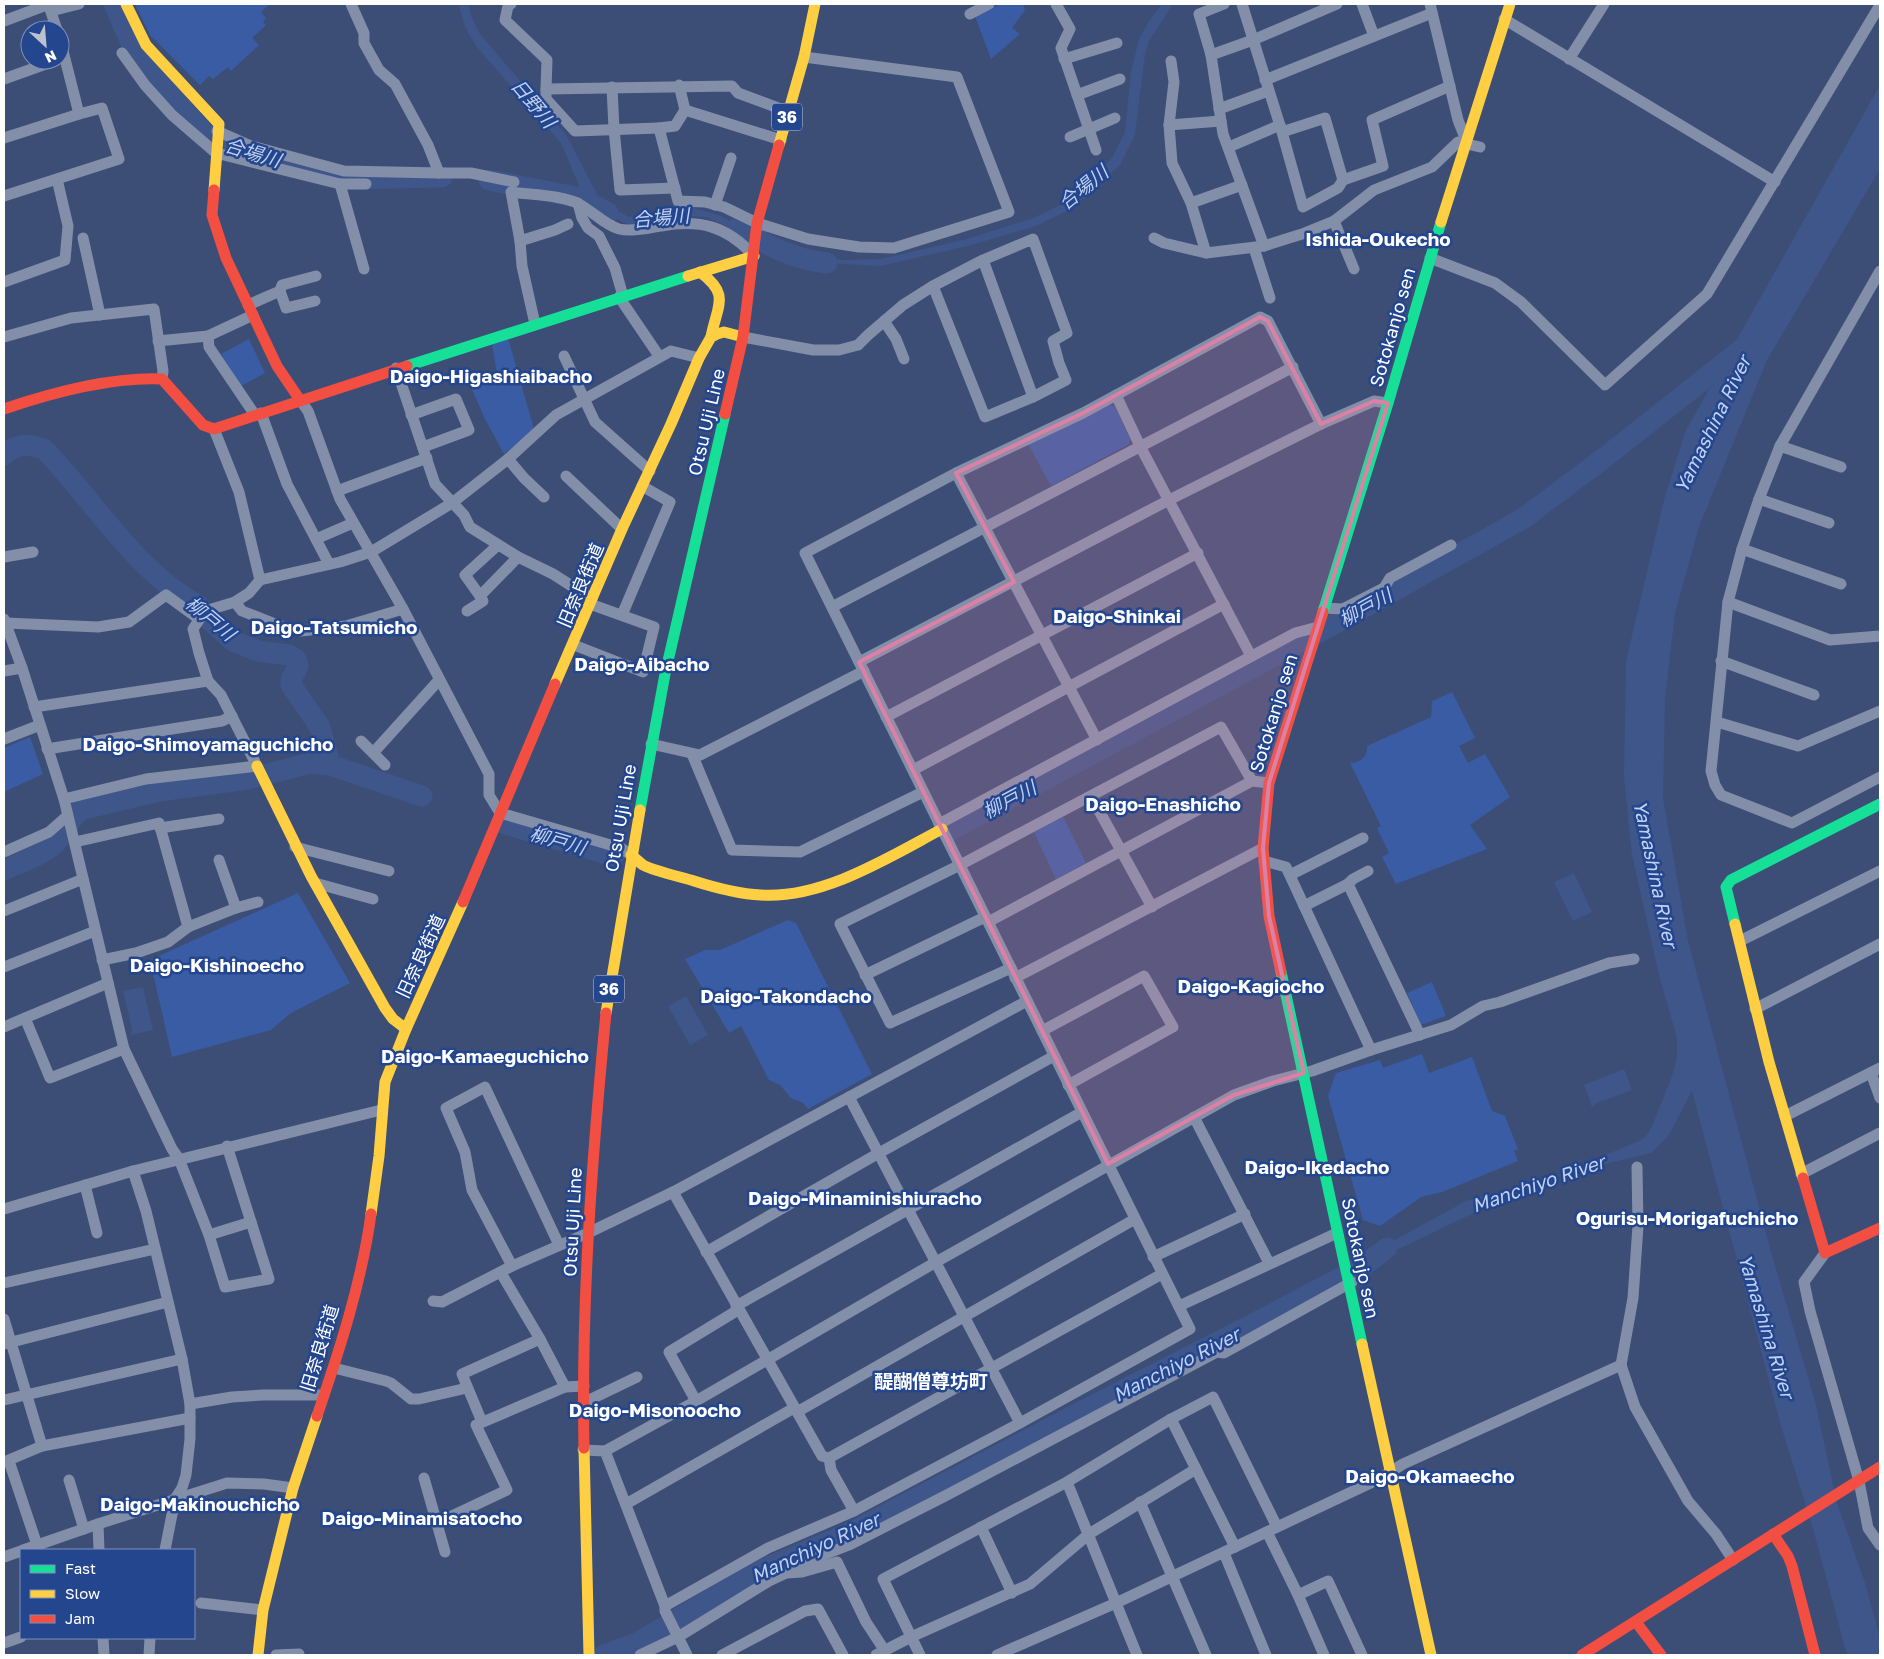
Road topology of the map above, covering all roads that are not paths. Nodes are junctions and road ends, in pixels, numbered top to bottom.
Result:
1 (79, 4) edge
2 (126, 4) edge
3 (351, 4) edge
4 (511, 4) edge
5 (815, 4) edge
6 (989, 4) edge
7 (1056, 4) edge
8 (1224, 4) edge
9 (1242, 4) edge
10 (1338, 4) edge
11 (1362, 4) edge
12 (1510, 4) edge
13 (1604, 4) edge
14 (1880, 5) edge
15 (49, 6) edge
16 (1431, 8) edge
17 (970, 14) dead end
18 (1504, 19) junction
19 (54, 20) edge
20 (4, 21) edge
21 (1374, 36) junction
22 (1253, 40) junction
23 (1117, 42) dead end
24 (122, 53) dead end
25 (1211, 55) junction
26 (804, 57) junction
27 (1064, 59) junction
28 (1570, 59) junction
29 (1172, 61) dead end
30 (30, 70) edge
31 (65, 70) edge
32 (4, 79) edge
33 (1120, 79) dead end
34 (679, 85) junction
35 (1266, 85) junction
36 (1450, 86) junction
37 (612, 87) junction
38 (546, 89) junction
39 (1077, 95) junction
40 (1219, 109) junction
41 (685, 110) junction
42 (789, 112) junction
43 (79, 114) junction
44 (1114, 118) dead end
45 (1221, 121) junction
46 (1169, 125) junction
47 (659, 128) junction
48 (614, 129) junction
49 (1089, 129) junction
50 (1281, 129) junction
51 (1070, 137) dead end
52 (4, 138) edge
53 (781, 140) junction
54 (217, 141) junction
55 (1467, 143) junction
56 (1229, 146) junction
57 (1480, 148) dead end
58 (1096, 150) dead end
59 (731, 158) dead end
60 (439, 173) junction
61 (57, 179) junction
62 (343, 179) junction
63 (1343, 180) junction
64 (1775, 182) junction
65 (366, 184) dead end
66 (512, 185) junction
67 (1242, 185) junction
68 (675, 188) junction
69 (4, 196) edge
70 (578, 203) junction
71 (1191, 203) junction
72 (715, 205) junction
73 (1334, 221) junction
74 (568, 224) dead end
75 (757, 227) junction
76 (83, 238) dead end
77 (1154, 238) dead end
78 (520, 241) junction
79 (1259, 247) junction
80 (755, 251) junction
81 (1206, 253) junction
82 (1430, 258) junction
83 (983, 260) junction
84 (1354, 268) dead end
85 (364, 269) dead end
86 (1880, 271) edge
87 (700, 272) junction
88 (316, 276) dead end
89 (4, 282) edge
90 (933, 286) junction
91 (280, 291) junction
92 (621, 296) junction
93 (1270, 298) dead end
94 (315, 301) dead end
95 (250, 310) junction
96 (100, 315) junction
97 (884, 321) junction
98 (535, 324) junction
99 (208, 336) junction
100 (4, 337) edge
101 (743, 337) junction
102 (711, 338) junction
103 (158, 341) junction
104 (564, 356) dead end
105 (659, 356) junction
106 (699, 358) junction
107 (904, 359) dead end
108 (1293, 367) junction
109 (396, 368) junction
110 (162, 379) junction
111 (1116, 395) junction
112 (1033, 397) junction
113 (300, 400) junction
114 (584, 400) junction
115 (1388, 402) junction
116 (4, 409) edge
117 (258, 414) junction
118 (411, 415) junction
119 (1321, 424) junction
120 (214, 429) junction
121 (1140, 446) junction
122 (1780, 446) junction
123 (425, 452) junction
124 (508, 458) junction
125 (1841, 467) dead end
126 (650, 471) junction
127 (956, 473) junction
128 (566, 476) dead end
129 (642, 486) junction
130 (337, 491) junction
131 (544, 497) dead end
132 (1759, 499) junction
133 (1169, 500) junction
134 (452, 503) junction
135 (353, 523) junction
136 (1829, 523) dead end
137 (985, 528) junction
138 (622, 529) junction
139 (316, 539) junction
140 (498, 545) junction
141 (1451, 545) dead end
142 (1742, 549) junction
143 (33, 552) dead end
144 (371, 552) junction
145 (1198, 553) junction
146 (4, 557) edge
147 (518, 557) junction
148 (330, 564) junction
149 (260, 580) junction
150 (1014, 582) junction
151 (1841, 584) dead end
152 (480, 596) junction
153 (591, 601) junction
154 (235, 602) junction
155 (1728, 602) junction
156 (1224, 604) junction
157 (832, 607) junction
158 (1324, 608) junction
159 (402, 609) junction
160 (467, 611) dead end
161 (622, 616) junction
162 (199, 618) junction
163 (5, 621) edge
164 (1318, 627) junction
165 (1042, 635) junction
166 (1880, 636) edge
167 (574, 646) junction
168 (9, 647) edge
169 (1251, 656) junction
170 (1721, 661) junction
171 (862, 667) junction
172 (22, 668) junction
173 (4, 671) edge
174 (439, 680) junction
175 (208, 681) junction
176 (1069, 687) junction
177 (1814, 694) dead end
178 (34, 707) junction
179 (1880, 711) edge
180 (232, 716) junction
181 (886, 717) junction
182 (1717, 722) junction
183 (40, 725) junction
184 (4, 739) edge
185 (1096, 740) junction
186 (361, 741) dead end
187 (651, 744) junction
188 (47, 749) junction
189 (373, 753) junction
190 (692, 754) junction
191 (385, 765) dead end
192 (913, 770) junction
193 (261, 773) junction
194 (1880, 777) edge
195 (1252, 781) junction
196 (1269, 783) junction
197 (924, 792) junction
198 (1091, 796) junction
199 (64, 799) junction
200 (1880, 804) edge
201 (500, 813) junction
202 (68, 816) junction
203 (219, 819) dead end
204 (941, 827) junction
205 (160, 828) junction
206 (1363, 838) dead end
207 (74, 841) junction
208 (296, 847) junction
209 (1263, 848) junction
210 (1122, 851) junction
211 (4, 852) edge
212 (631, 855) junction
213 (219, 860) dead end
214 (1264, 861) junction
215 (960, 865) junction
216 (389, 870) dead end
217 (1368, 871) dead end
218 (1880, 871) edge
219 (1290, 875) junction
220 (83, 879) junction
221 (315, 883) junction
222 (1348, 884) junction
223 (373, 899) dead end
224 (258, 902) dead end
225 (1304, 906) junction
226 (1152, 907) junction
227 (236, 908) junction
228 (4, 911) edge
229 (986, 919) junction
230 (188, 928) junction
231 (95, 931) junction
232 (1740, 941) junction
233 (1880, 944) edge
234 (1634, 959) dead end
235 (102, 960) junction
236 (4, 967) edge
237 (1013, 973) junction
238 (866, 974) junction
239 (108, 983) junction
240 (1027, 1001) junction
241 (1755, 1009) junction
242 (25, 1018) junction
243 (4, 1027) edge
244 (406, 1029) junction
245 (1042, 1031) junction
246 (1420, 1035) junction
247 (124, 1049) junction
248 (1370, 1050) junction
249 (1054, 1056) junction
250 (1876, 1071) edge
251 (1304, 1073) junction
252 (1068, 1085) junction
253 (849, 1097) junction
254 (1880, 1098) edge
255 (381, 1110) junction
256 (1082, 1112) junction
257 (1785, 1116) junction
258 (1194, 1117) junction
259 (1880, 1133) edge
260 (227, 1146) junction
261 (879, 1153) junction
262 (179, 1158) junction
263 (1108, 1164) junction
264 (1637, 1166) dead end
265 (133, 1170) junction
266 (1801, 1174) junction
267 (85, 1184) junction
268 (673, 1192) junction
269 (4, 1209) edge
270 (908, 1209) junction
271 (1245, 1214) junction
272 (1135, 1219) junction
273 (251, 1222) junction
274 (1880, 1228) edge
275 (97, 1233) dead end
276 (588, 1233) junction
277 (209, 1234) junction
278 (1337, 1234) junction
279 (559, 1245) junction
280 (155, 1249) junction
281 (706, 1252) junction
282 (1825, 1253) junction
283 (1153, 1257) junction
284 (936, 1262) junction
285 (1269, 1264) junction
286 (512, 1266) junction
287 (501, 1273) junction
288 (1162, 1274) junction
289 (4, 1283) edge
290 (1350, 1283) junction
291 (433, 1301) dead end
292 (168, 1302) junction
293 (1179, 1306) junction
294 (737, 1308) junction
295 (964, 1316) junction
296 (4, 1319) edge
297 (540, 1339) junction
298 (7, 1343) edge
299 (182, 1359) junction
300 (767, 1361) junction
301 (1621, 1365) junction
302 (334, 1368) junction
303 (991, 1368) junction
304 (637, 1377) dead end
305 (584, 1386) junction
306 (467, 1388) junction
307 (565, 1388) junction
308 (25, 1395) junction
309 (324, 1395) junction
310 (4, 1400) edge
311 (696, 1401) junction
312 (583, 1403) junction
313 (190, 1404) junction
314 (795, 1410) junction
315 (190, 1418) junction
316 (1171, 1419) junction
317 (482, 1422) junction
318 (1020, 1423) junction
319 (42, 1446) junction
320 (583, 1450) junction
321 (605, 1451) junction
322 (830, 1458) junction
323 (6, 1462) edge
324 (1880, 1467) edge
325 (1196, 1469) junction
326 (1390, 1471) junction
327 (424, 1478) dead end
328 (69, 1480) dead end
329 (1067, 1482) junction
330 (1856, 1482) junction
331 (293, 1488) junction
332 (175, 1499) junction
333 (1140, 1502) junction
334 (626, 1504) junction
335 (854, 1511) junction
336 (437, 1523) junction
337 (98, 1524) junction
338 (981, 1528) junction
339 (84, 1529) junction
340 (1272, 1529) junction
341 (1089, 1534) junction
342 (1773, 1534) junction
343 (37, 1545) junction
344 (1880, 1545) edge
345 (1235, 1547) junction
346 (27, 1549) edge
347 (99, 1549) edge
348 (165, 1549) edge
349 (20, 1552) edge
350 (445, 1552) dead end
351 (1224, 1552) junction
352 (4, 1557) edge
353 (1733, 1560) junction
354 (786, 1573) junction
355 (1172, 1577) junction
356 (1012, 1593) junction
357 (1298, 1595) junction
358 (1116, 1603) junction
359 (201, 1604) dead end
360 (665, 1609) junction
361 (263, 1610) junction
362 (1636, 1622) junction
363 (677, 1633) junction
364 (20, 1637) edge
365 (912, 1637) junction
366 (103, 1639) edge
367 (150, 1639) edge
368 (4, 1643) edge
369 (880, 1653) edge
370 (299, 1654) dead end
371 (589, 1654) edge
372 (104, 1655) edge
373 (149, 1655) edge
374 (258, 1655) edge
375 (276, 1655) edge
376 (640, 1655) edge
377 (687, 1655) edge
378 (722, 1655) edge
379 (842, 1655) edge
380 (920, 1655) edge
381 (997, 1655) edge
382 (1137, 1655) edge
383 (1206, 1655) edge
384 (1266, 1655) edge
385 (1324, 1655) edge
386 (1362, 1655) edge
387 (1432, 1655) edge
388 (1582, 1655) edge
389 (1661, 1655) edge
390 (1814, 1655) edge

1 - 15 street
2 - 54 street
3 - 60 street
4 - 38 street
5 - 26 street, Otsu Uji Line / 36
6 - 17 street
7 - 27 street
8 - 25 street
9 - 22 street
10 - 22 street
11 - 21 street
12 - 18 street, Sotokanjo sen
13 - 28 street
14 - 64 street
15 - 19 street
15 - 20 street
16 - 21 street
16 - 36 street
18 - 28 street
18 - 55 street, Sotokanjo sen
21 - 35 street
22 - 25 street
22 - 35 street
23 - 27 street
24 - 54 street
25 - 40 street
26 - 42 street, Otsu Uji Line / 36
26 - 75 street
27 - 39 street
28 - 64 street
29 - 46 street
30 - 32 street
31 - 43 street
33 - 39 street
34 - 37 street
34 - 41 street
34 - 42 street
35 - 40 street
35 - 50 street
36 - 55 street
36 - 63 street
37 - 38 street
37 - 48 street
38 - 48 street
39 - 49 street
40 - 45 street
41 - 47 street
41 - 53 street
42 - 53 street, Otsu Uji Line / 36
43 - 52 street
43 - 61 street
44 - 49 street
45 - 46 street
45 - 56 street
46 - 71 street
47 - 48 street
47 - 68 street
48 - 68 street
49 - 51 street
49 - 58 street
50 - 56 street
50 - 63 street
50 - 63 street
53 - 75 street, Otsu Uji Line / 36
54 - 62 street
54 - 62 street
54 - 95 street
55 - 57 street
55 - 73 street
55 - 82 street, Sotokanjo sen
56 - 67 street
59 - 72 street
60 - 62 street
60 - 66 street
61 - 69 street
61 - 89 street
62 - 65 street
62 - 85 street
64 - 82 street
66 - 70 street
66 - 78 street
67 - 71 street
67 - 79 street
68 - 72 street
70 - 80 street
70 - 92 street
71 - 81 street
72 - 75 street
73 - 79 street
73 - 84 street
74 - 78 street
75 - 80 street, Otsu Uji Line / 36
76 - 96 street
77 - 81 street
78 - 98 street
79 - 81 street
79 - 93 street
80 - 87 street
80 - 101 street, Otsu Uji Line / 36
82 - 115 street, Sotokanjo sen
83 - 90 street
83 - 112 street
83 - 112 street
86 - 122 street
87 - 92 street
87 - 102 street, 旧奈良街道
88 - 91 street
90 - 97 street
90 - 112 street
91 - 94 street
91 - 95 street
92 - 98 street
92 - 105 street
95 - 99 street
95 - 113 street
96 - 100 street
96 - 103 street
97 - 101 street
97 - 107 street
98 - 109 street
99 - 103 street
99 - 117 street
101 - 102 street
101 - 187 street, Otsu Uji Line / 36
102 - 106 street, 旧奈良街道
103 - 110 street
104 - 114 street
105 - 106 street
105 - 114 street
106 - 126 street, 旧奈良街道
108 - 111 street
108 - 119 street
108 - 121 street
109 - 113 street
109 - 118 street
110 - 116 street
110 - 120 street
111 - 121 street
111 - 127 street
113 - 117 street
113 - 130 street
114 - 124 street
114 - 126 street
115 - 119 street
115 - 158 street, Sotokanjo sen
117 - 120 street
117 - 139 street
118 - 123 street
118 - 123 street
119 - 133 street
120 - 149 street
121 - 133 street
121 - 137 street
122 - 125 street
122 - 132 street
123 - 130 street
123 - 134 street
124 - 131 street
124 - 134 street
126 - 129 street, 旧奈良街道
127 - 137 street
127 - 157 street
128 - 138 street
129 - 138 street, 旧奈良街道
129 - 161 street
130 - 135 street
132 - 136 street
132 - 142 street
133 - 145 street
133 - 150 street
134 - 140 street
134 - 144 street
135 - 139 street
135 - 144 street
137 - 150 street
137 - 157 street
138 - 153 street, 旧奈良街道
139 - 148 street
140 - 147 street
140 - 152 street
141 - 158 street
142 - 151 street
142 - 155 street
143 - 146 street
144 - 148 street
144 - 159 street
145 - 156 street
145 - 165 street
147 - 152 street
147 - 153 street
148 - 149 street
149 - 154 street
150 - 165 street
150 - 171 street
152 - 160 street
153 - 161 street
153 - 167 street, 旧奈良街道
154 - 159 street
154 - 162 street
155 - 166 street
155 - 170 street
156 - 169 street
156 - 176 street
157 - 171 street
158 - 164 street, Sotokanjo sen
159 - 174 street
161 - 167 street
162 - 163 street
162 - 175 street
163 - 168 street
164 - 169 street
164 - 196 street, Sotokanjo sen
165 - 176 street
165 - 181 street
167 - 201 street, 旧奈良街道
168 - 172 street
169 - 185 street
170 - 177 street
170 - 182 street
171 - 181 street
171 - 190 street
172 - 173 street
172 - 178 street
174 - 189 street
174 - 201 street
175 - 178 street
175 - 180 street
176 - 185 street
176 - 192 street
178 - 183 street
179 - 182 street
180 - 188 street
180 - 193 street
181 - 192 street
182 - 194 street
183 - 184 street
183 - 188 street
185 - 204 street
186 - 189 street
187 - 190 street
187 - 212 street, Otsu Uji Line / 36
188 - 199 street
189 - 191 street
190 - 197 street
192 - 197 street
193 - 199 street
193 - 208 street
195 - 196 street
195 - 198 street
195 - 210 street
196 - 209 street, Sotokanjo sen
197 - 204 street
198 - 210 street
198 - 215 street
199 - 202 street
200 - 232 street
201 - 212 street
201 - 244 street, 旧奈良街道
202 - 207 street
202 - 211 street
203 - 205 street
204 - 212 street
204 - 215 street
205 - 207 street
205 - 230 street
206 - 219 street
207 - 220 street
208 - 216 street
208 - 221 street
209 - 214 street, Sotokanjo sen
209 - 226 street
210 - 226 street
210 - 229 street
212 - 276 street, Otsu Uji Line / 36
213 - 227 street
214 - 219 street
214 - 251 street, Sotokanjo sen
215 - 229 street
215 - 238 street
217 - 222 street
218 - 232 street
219 - 225 street
220 - 228 street
220 - 231 street
221 - 223 street
221 - 244 street
222 - 225 street
222 - 246 street
224 - 227 street
225 - 248 street
226 - 237 street
227 - 230 street
229 - 237 street
229 - 238 street
230 - 235 street
231 - 235 street
231 - 236 street
232 - 241 street
233 - 241 street
234 - 246 street
235 - 239 street
237 - 238 street
237 - 240 street
239 - 242 street
239 - 247 street
240 - 245 street
240 - 253 street
241 - 257 street
242 - 243 street
242 - 247 street
244 - 255 street, 旧奈良街道
245 - 249 street
245 - 252 street
246 - 248 street
247 - 262 street
248 - 251 street
249 - 252 street
249 - 261 street
250 - 254 street
250 - 257 street
251 - 258 street
251 - 278 street, Sotokanjo sen
252 - 256 street
253 - 261 street
253 - 268 street
255 - 260 street
255 - 302 street, 旧奈良街道
256 - 263 street
256 - 270 street
257 - 266 street
258 - 263 street
258 - 271 street
259 - 266 street
260 - 262 street
260 - 273 street
261 - 270 street
261 - 281 street
262 - 265 street
262 - 277 street
263 - 272 street
263 - 284 street
264 - 301 street
265 - 267 street
265 - 280 street
266 - 282 street
267 - 269 street
267 - 275 street
268 - 276 street
268 - 281 street
270 - 284 street
270 - 294 street
271 - 283 street
271 - 285 street
272 - 283 street
272 - 295 street
273 - 277 street
273 - 277 street
274 - 282 street
276 - 279 street
276 - 305 street, Otsu Uji Line / 36
278 - 285 street
278 - 290 street, Sotokanjo sen
279 - 286 street
279 - 286 street
280 - 289 street
280 - 292 street
281 - 294 street
282 - 330 street
283 - 288 street
284 - 295 street
284 - 300 street
285 - 293 street
286 - 287 street
287 - 291 street
287 - 297 street
288 - 293 street
288 - 303 street
290 - 326 street, Sotokanjo sen
290 - 354 street
292 - 298 street
292 - 299 street
293 - 318 street
294 - 300 street
294 - 311 street
295 - 303 street
295 - 314 street
296 - 298 street
297 - 306 street
297 - 307 street
298 - 308 street
299 - 308 street
299 - 313 street
300 - 311 street
300 - 314 street
301 - 326 street
301 - 353 street
302 - 306 street
302 - 309 street, 旧奈良街道
303 - 318 street
303 - 322 street
304 - 312 street
305 - 307 street
305 - 312 street, Otsu Uji Line / 36
306 - 317 street
307 - 317 street
308 - 310 street
308 - 319 street
309 - 313 street
309 - 331 street, 旧奈良街道
311 - 321 street
312 - 320 street, Otsu Uji Line / 36
313 - 315 street
314 - 322 street
314 - 334 street
315 - 319 street
315 - 332 street
316 - 325 street
316 - 329 street
316 - 340 street
317 - 336 street
318 - 335 street
319 - 323 street
320 - 321 street
320 - 371 street, Otsu Uji Line / 36
321 - 334 street
322 - 335 street
323 - 343 street
324 - 330 street
325 - 333 street
325 - 345 street
326 - 340 street
326 - 387 street, Sotokanjo sen
327 - 336 street
328 - 339 street
329 - 338 street
329 - 341 street
330 - 342 street
330 - 344 street
331 - 332 street
331 - 361 street, 旧奈良街道
332 - 337 street
332 - 348 street
333 - 341 street
333 - 355 street
334 - 360 street
335 - 360 street
336 - 350 street
337 - 339 street
337 - 347 street
338 - 356 street
338 - 365 street
339 - 343 street
340 - 345 street
340 - 357 street
341 - 356 street
341 - 358 street
342 - 353 street
342 - 390 street
343 - 346 street
345 - 351 street
349 - 352 street
351 - 355 street
351 - 384 street
353 - 362 street
354 - 363 street
354 - 369 street
355 - 358 street
355 - 383 street
356 - 365 street
357 - 385 street
357 - 386 street
358 - 381 street
358 - 382 street
359 - 361 street
360 - 363 street
361 - 374 street, 旧奈良街道
362 - 388 street
362 - 389 street
363 - 376 street
363 - 377 street
364 - 368 street
365 - 369 street
365 - 380 street
366 - 372 street
367 - 373 street
370 - 375 street
378 - 379 street

